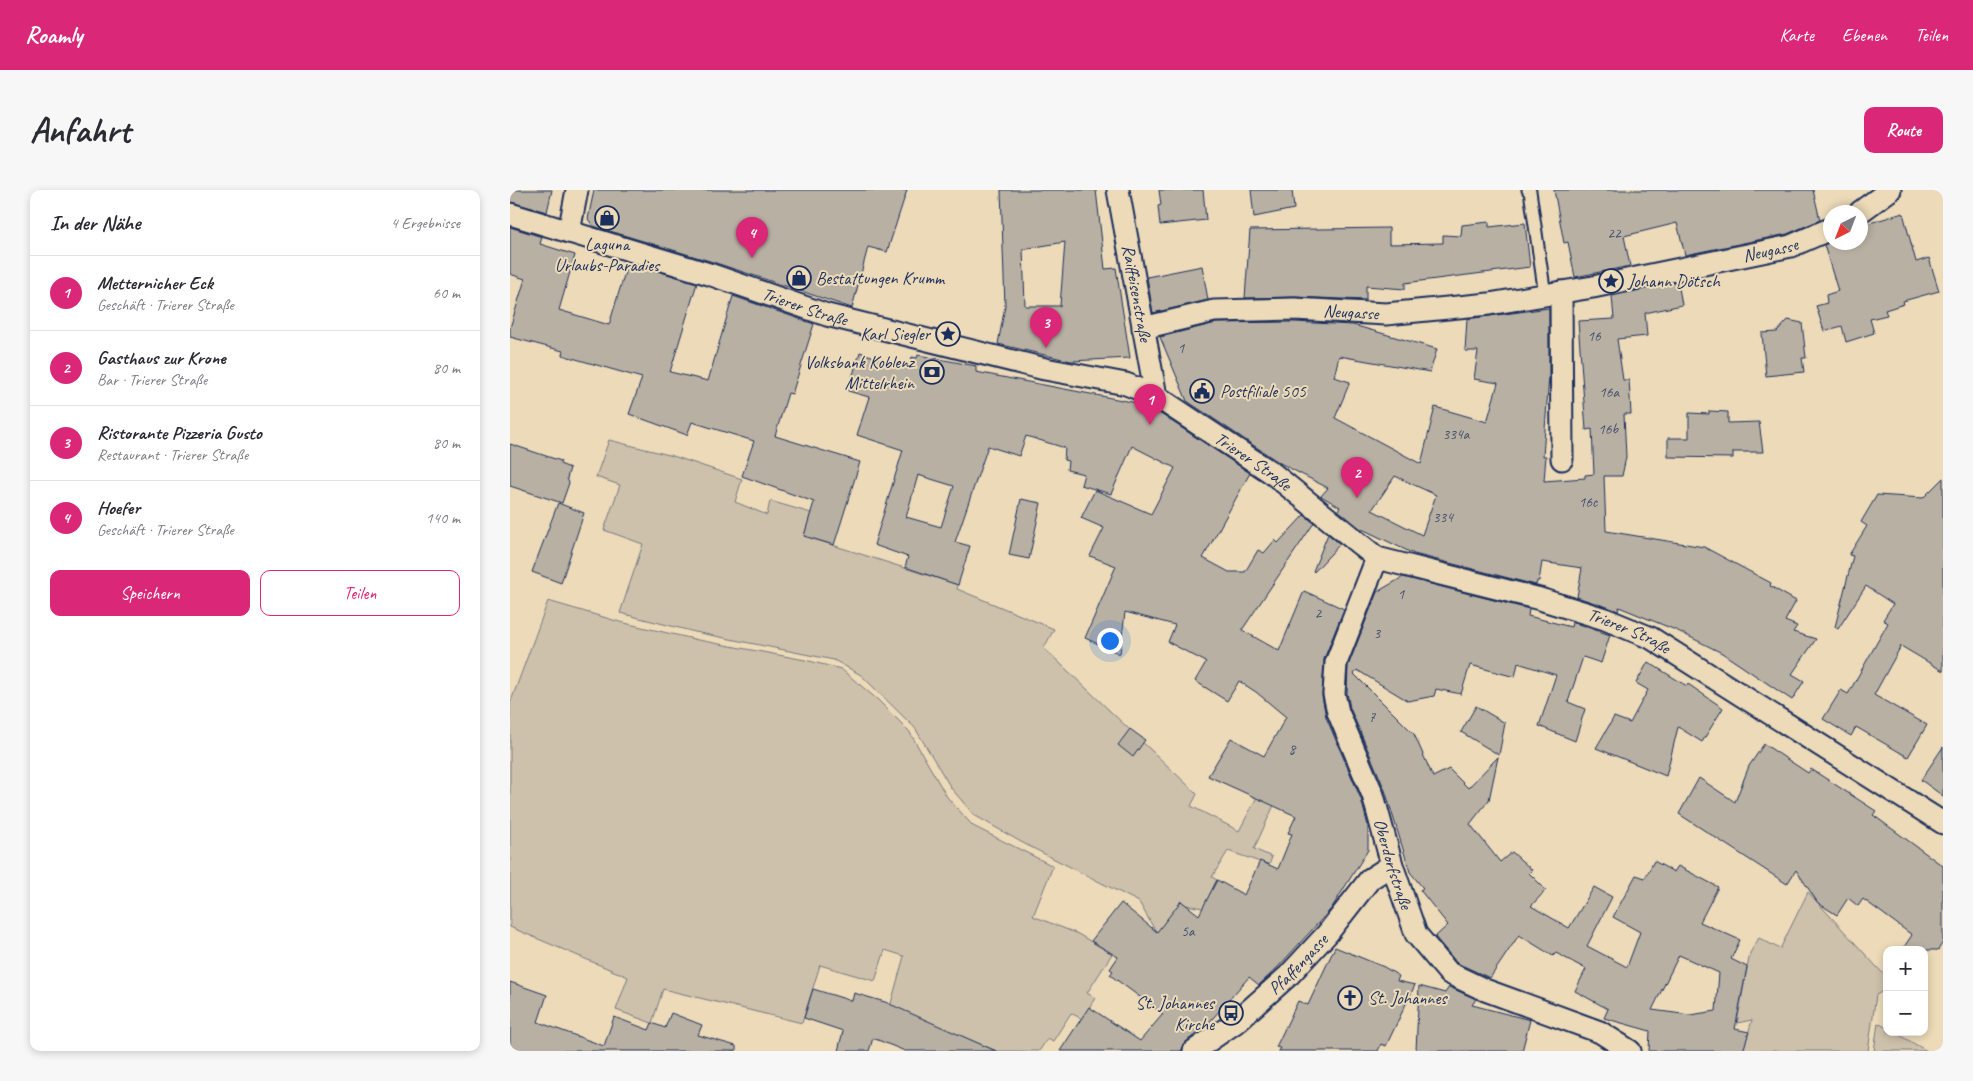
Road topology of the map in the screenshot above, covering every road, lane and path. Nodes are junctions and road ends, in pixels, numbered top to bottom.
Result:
1 (578, 190) edge
2 (1118, 190) edge
3 (1528, 190) edge
4 (1890, 190) edge
5 (1868, 206) edge
6 (510, 214) edge
7 (569, 232) junction
8 (1823, 232) edge
9 (1553, 294) junction
10 (1143, 328) junction
11 (1156, 396) junction
12 (1562, 459) dead end
13 (1377, 558) junction
14 (1943, 823) edge
15 (1392, 865) junction
16 (1194, 1051) edge
17 (1630, 1051) edge

1 - 7 street
2 - 10 street, Raiffeisenstraße
3 - 9 lane
4 - 5 street
6 - 7 street, Trierer Straße
7 - 11 street, Trierer Straße
8 - 9 street, Neugasse
9 - 10 street, Neugasse
9 - 12 street
10 - 11 street, Raiffeisenstraße
11 - 13 street, Trierer Straße
13 - 14 street, Trierer Straße
13 - 15 street, Oberdorfstraße
15 - 16 street, Pfaffengasse
15 - 17 street, Oberdorfstraße

